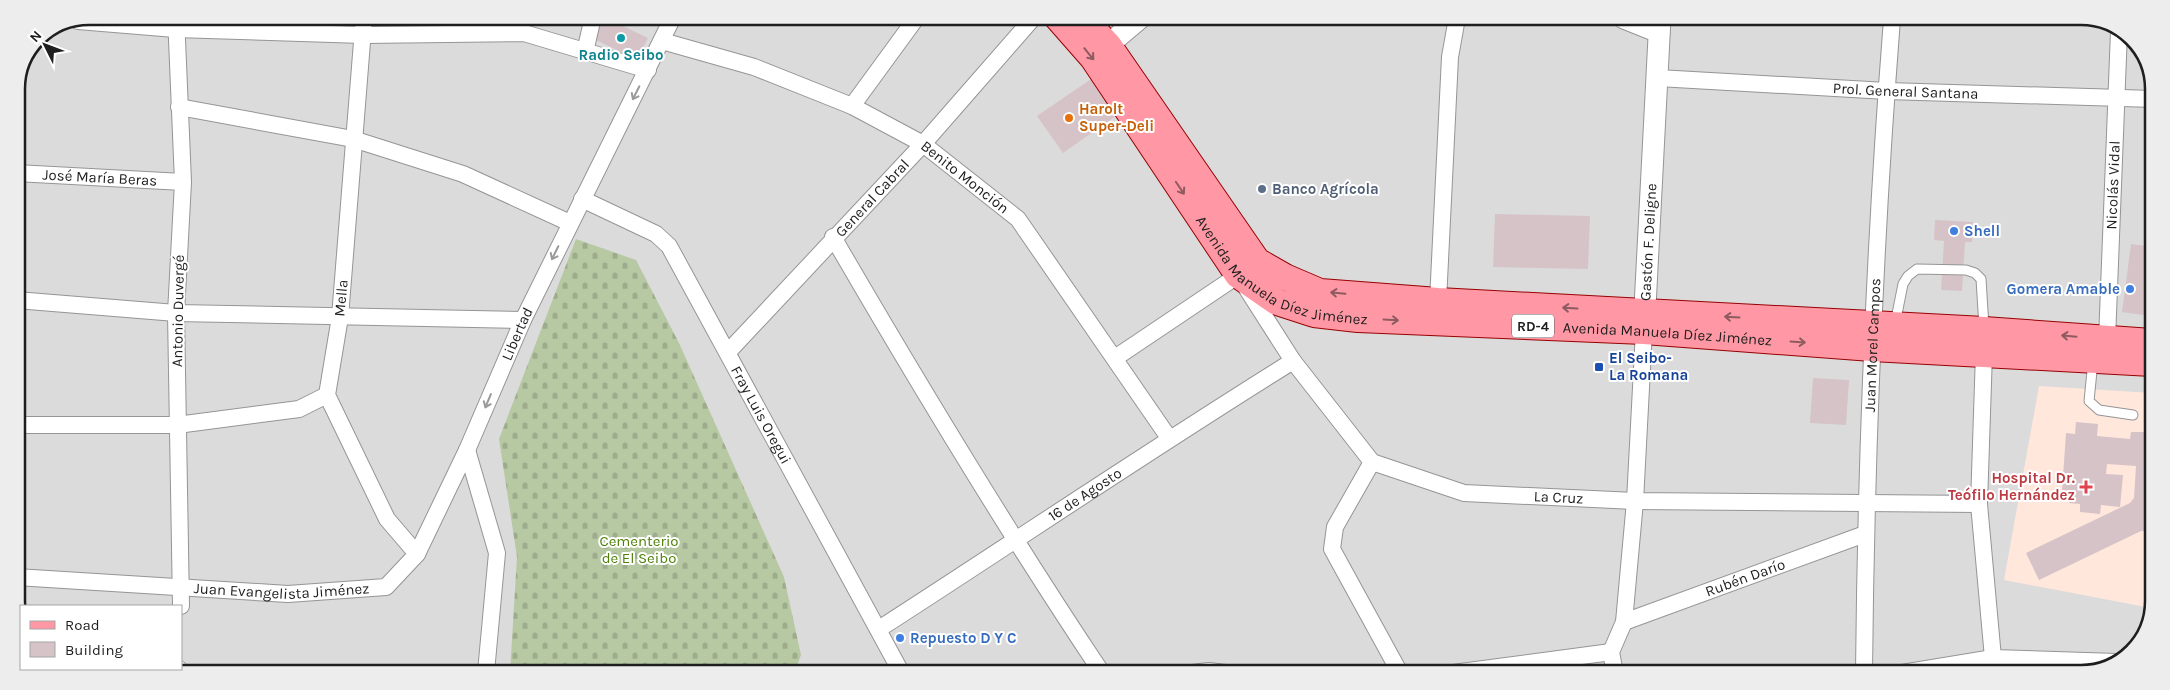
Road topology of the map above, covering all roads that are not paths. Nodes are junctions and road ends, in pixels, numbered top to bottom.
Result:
1 (176, 25) edge
2 (219, 25) edge
3 (364, 25) edge
4 (591, 25) edge
5 (669, 25) edge
6 (911, 25) edge
7 (1028, 25) edge
8 (1063, 25) edge
9 (1089, 25) edge
10 (1132, 25) edge
11 (1456, 25) edge
12 (1659, 25) edge
13 (1892, 25) edge
14 (363, 35) junction
15 (2119, 38) edge
16 (662, 41) junction
17 (1108, 45) junction
18 (586, 52) junction
19 (648, 70) junction
20 (1658, 78) junction
21 (1887, 91) junction
22 (2116, 98) junction
23 (2145, 99) edge
24 (852, 106) junction
25 (179, 107) junction
26 (353, 139) junction
27 (923, 144) junction
28 (25, 173) edge
29 (183, 182) junction
30 (582, 200) junction
31 (570, 223) junction
32 (833, 237) junction
33 (1248, 268) junction
34 (25, 301) edge
35 (1438, 302) junction
36 (176, 313) junction
37 (340, 317) junction
38 (523, 320) junction
39 (1644, 322) junction
40 (1880, 333) junction
41 (1984, 342) junction
42 (2145, 343) edge
43 (2100, 350) junction
44 (728, 352) junction
45 (1115, 358) junction
46 (1293, 361) junction
47 (2145, 362) edge
48 (327, 395) junction
49 (2133, 415) dead end
50 (25, 425) edge
51 (177, 425) junction
52 (1169, 438) junction
53 (467, 450) junction
54 (1372, 462) junction
55 (1635, 501) junction
56 (1865, 504) junction
57 (1979, 504) junction
58 (1865, 534) junction
59 (1016, 541) junction
60 (417, 554) junction
61 (25, 578) edge
62 (181, 587) junction
63 (181, 605) edge
64 (1624, 622) junction
65 (879, 628) junction
66 (1611, 652) junction
67 (2098, 663) edge
68 (487, 665) edge
69 (898, 665) edge
70 (1097, 665) edge
71 (1396, 665) edge
72 (1513, 665) edge
73 (1613, 665) edge
74 (1864, 665) edge
75 (1995, 665) edge
76 (2026, 665) edge

1 - 25 street, Antonio Duvergé
2 - 14 street
3 - 14 street, Mella
4 - 18 street
5 - 16 street, Libertad
6 - 24 street
7 - 27 street, General Cabral
8 -> 33 main road, Avenida Manuela Díez Jiménez / RD-4
9 - 17 main road, Avenida Manuela Díez Jiménez / RD-4
10 - 17 street
11 - 35 street
12 - 20 street, Gastón F. Deligne
13 - 21 street, Juan Morel Campos
14 - 18 street
14 - 26 street, Mella
15 - 22 street, Nicolás Vidal
16 - 19 street, Libertad
16 - 24 street, Benito Monción
17 - 33 main road, Avenida Manuela Díez Jiménez / RD-4
18 - 19 street
19 -> 30 street, Libertad
20 - 21 street, Prol. General Santana
20 - 39 street, Gastón F. Deligne
21 - 22 street, Prol. General Santana
21 - 40 street, Juan Morel Campos
22 - 23 street, Prol. General Santana
22 - 43 street, Nicolás Vidal
24 - 27 street, Benito Monción
25 - 26 street
25 - 29 street, Antonio Duvergé
26 - 31 street
26 - 37 street, Mella
27 - 32 street, General Cabral
27 - 45 street, Benito Monción
28 - 29 street, José María Beras
29 - 36 street, Antonio Duvergé
30 - 31 street, Libertad
30 - 44 street, Fray Luis Oregui
31 -> 38 street, Libertad
32 - 44 street, General Cabral
32 - 59 street
35 -> 33 main road, Avenida Manuela Díez Jiménez / RD-4
33 -> 39 main road, Avenida Manuela Díez Jiménez / RD-4
33 - 45 street
33 - 46 street
34 - 36 street
39 -> 35 main road, Avenida Manuela Díez Jiménez / RD-4
36 - 37 street
36 - 51 street, Antonio Duvergé
37 - 38 street
37 - 48 street, Mella
38 -> 53 street, Libertad
39 - 40 main road, Avenida Manuela Díez Jiménez / RD-4
39 - 55 street, Gastón F. Deligne
40 - 41 main road, Avenida Manuela Díez Jiménez / RD-4
40 - 41 lane
40 - 56 street, Juan Morel Campos
41 - 43 main road, Avenida Manuela Díez Jiménez / RD-4
41 - 57 street
42 - 43 main road, Avenida Manuela Díez Jiménez / RD-4
43 - 47 main road, Avenida Manuela Díez Jiménez / RD-4
43 - 49 lane
44 - 65 street, Fray Luis Oregui
45 - 52 street, Benito Monción
46 - 52 street, 16 de Agosto
46 - 54 street
48 - 51 street
48 - 60 street
50 - 51 street
51 - 62 street, Antonio Duvergé
52 - 59 street, 16 de Agosto
53 - 60 street, Juan Evangelista Jiménez
53 - 68 street
54 - 55 street, La Cruz
54 - 71 street
55 - 56 street, La Cruz
55 - 64 street, Gastón F. Deligne
56 - 57 street, La Cruz
56 - 58 street, Juan Morel Campos
57 - 75 street
58 - 64 street, Rubén Darío
58 - 74 street, Juan Morel Campos
59 - 65 street, 16 de Agosto
59 - 70 street
60 - 62 street, Juan Evangelista Jiménez
61 - 62 street, Juan Evangelista Jiménez
62 - 63 street, Antonio Duvergé
64 - 66 street, Gastón F. Deligne
65 - 69 street, Fray Luis Oregui
66 - 72 street
66 - 73 street
67 - 76 street

